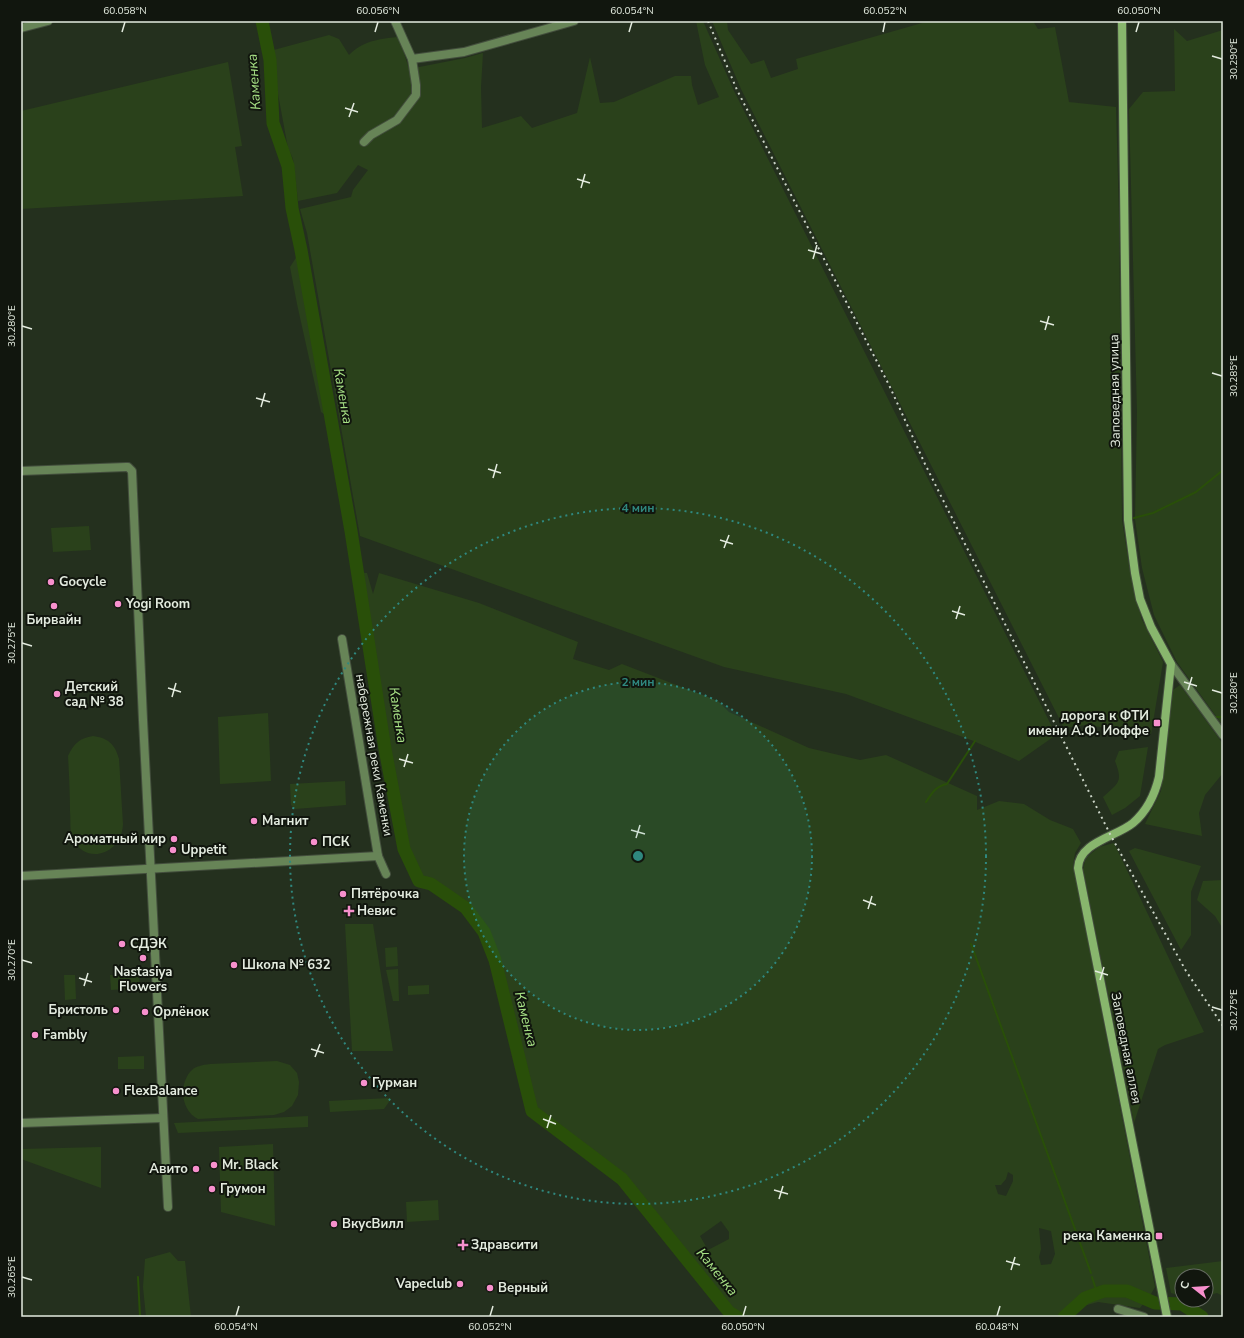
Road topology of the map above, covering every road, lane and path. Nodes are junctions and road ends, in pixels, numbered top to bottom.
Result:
1 (48, 21) edge
2 (395, 21) edge
3 (574, 21) edge
4 (1122, 21) edge
5 (21, 28) edge
6 (412, 59) junction
7 (364, 142) dead end
8 (21, 471) edge
9 (342, 639) dead end
10 (1171, 664) junction
11 (1223, 735) edge
12 (378, 856) junction
13 (151, 869) junction
14 (386, 874) dead end
15 (21, 876) edge
16 (163, 1118) junction
17 (21, 1123) edge
18 (168, 1207) dead end
19 (1118, 1309) dead end
20 (1166, 1315) edge
21 (1144, 1317) edge

1 - 5 street
2 - 6 street
3 - 6 street
4 - 10 street, Заповедная улица
6 - 7 street
8 - 13 street
9 - 12 street, набережная реки Каменки
10 - 11 street, Заповедная улица
10 - 20 street, Заповедная аллея
12 - 13 street
12 - 14 street, набережная реки Каменки
13 - 15 street
13 - 16 street
16 - 17 street
16 - 18 street
19 - 21 street

